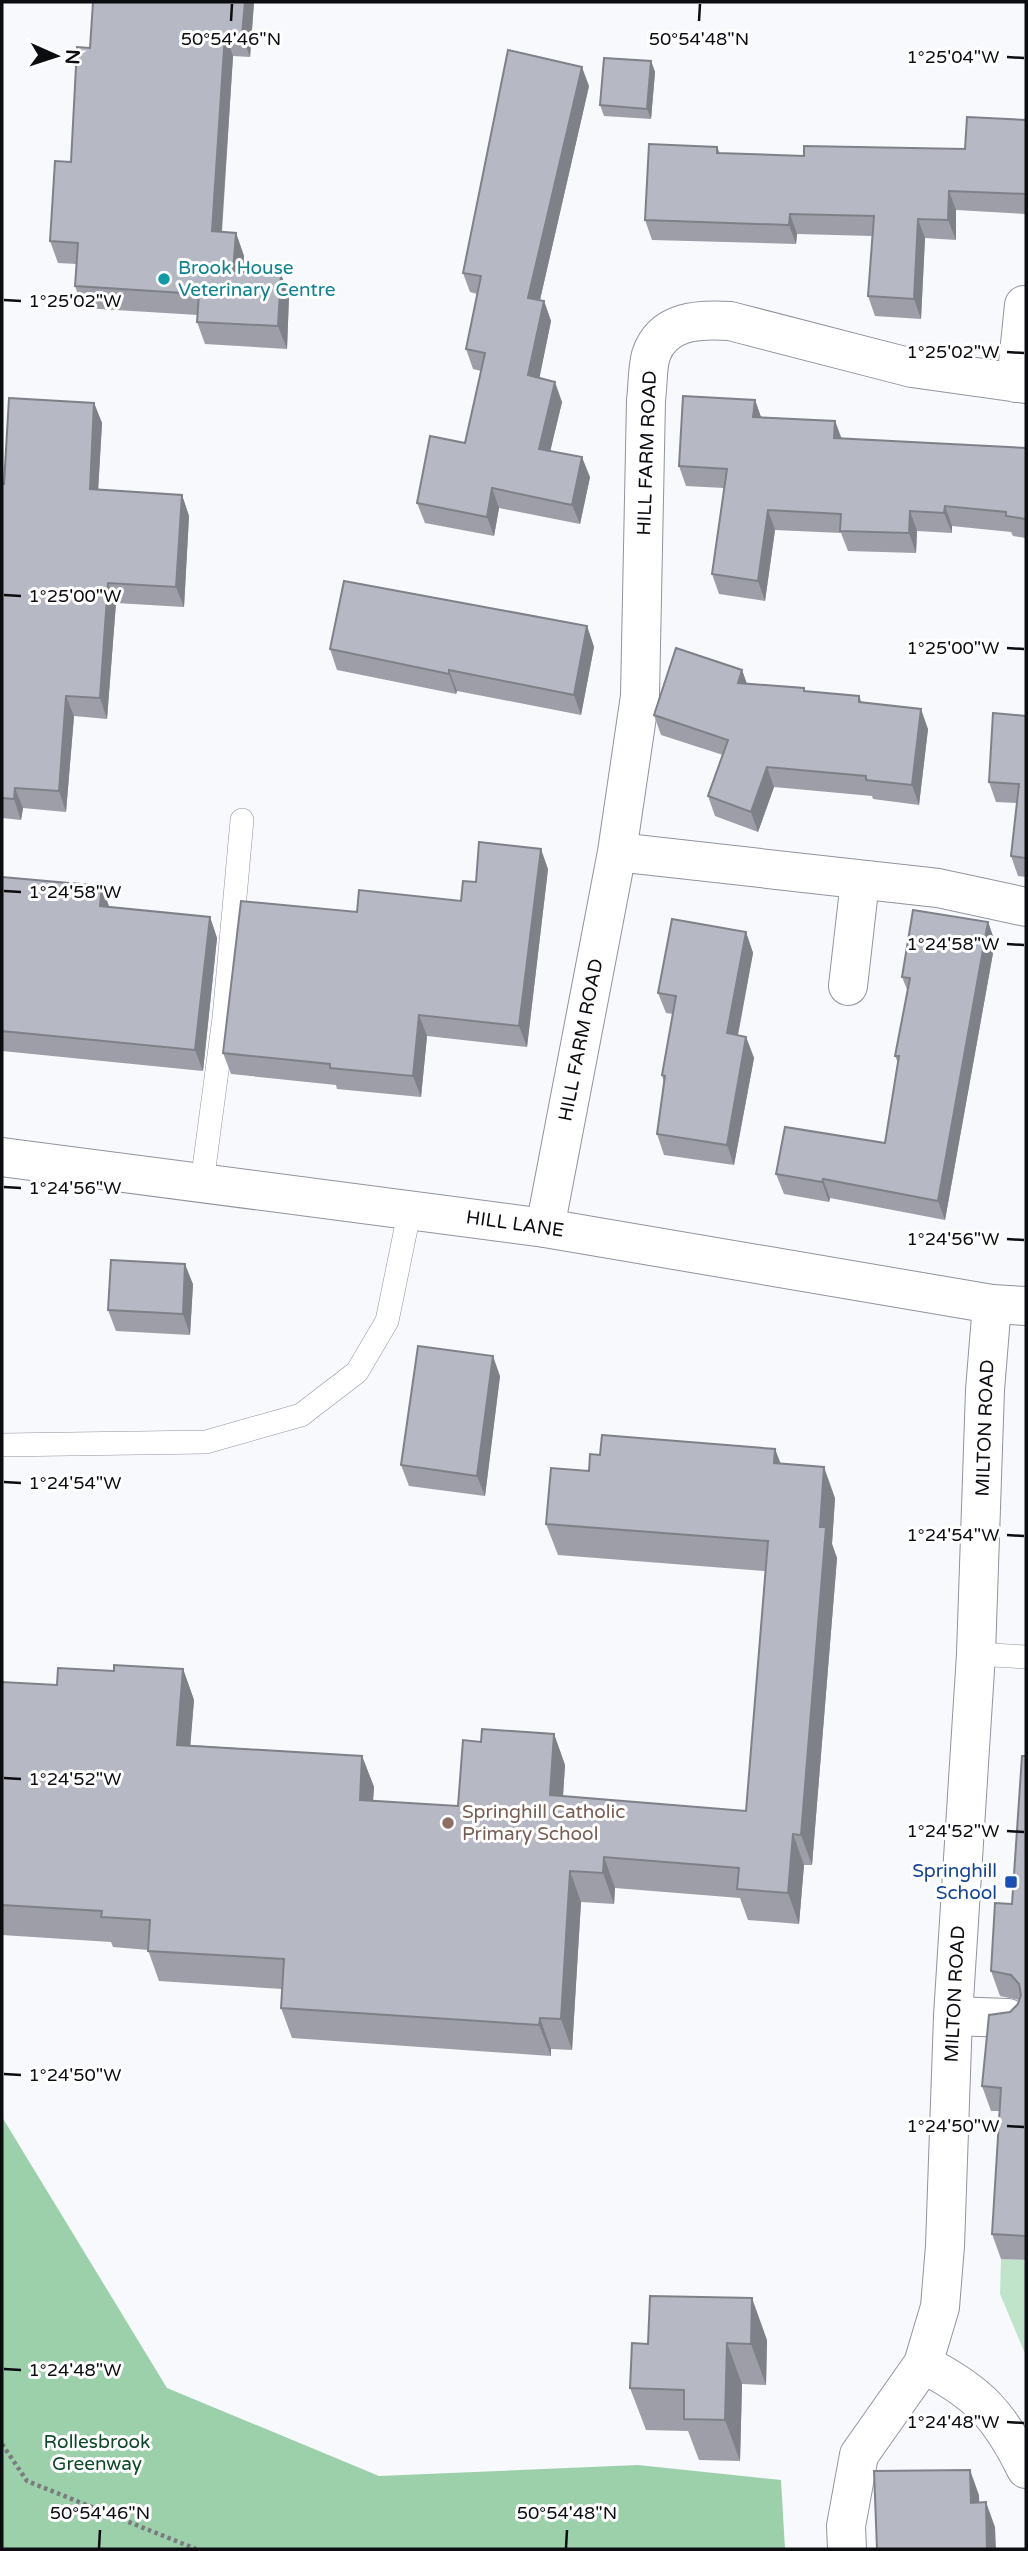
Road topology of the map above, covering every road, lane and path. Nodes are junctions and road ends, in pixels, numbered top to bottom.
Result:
1 (1024, 305) dead end
2 (1021, 383) edge
3 (242, 820) dead end
4 (617, 852) junction
5 (860, 881) junction
6 (1026, 907) edge
7 (848, 986) dead end
8 (2, 1157) edge
9 (202, 1183) junction
10 (410, 1209) junction
11 (545, 1228) junction
12 (1009, 1305) edge
13 (2, 1445) edge
14 (976, 1654) junction
15 (1026, 1657) edge
16 (953, 2016) junction
17 (1008, 2018) edge
18 (923, 2364) junction
19 (2, 2444) edge
20 (1026, 2469) edge
21 (196, 2549) edge
22 (847, 2549) edge

1 - 2 street, HILL FARM ROAD
2 - 4 street, HILL FARM ROAD
3 - 9 lane
4 - 5 street
4 - 11 street, HILL FARM ROAD
5 - 6 street
5 - 7 street
8 - 9 street, HILL LANE
9 - 10 street, HILL LANE
10 - 11 street, HILL LANE
10 - 13 lane
11 - 12 street, HILL LANE
12 - 14 street, MILTON ROAD
14 - 15 lane
14 - 16 street, MILTON ROAD
16 - 17 street
16 - 18 street, MILTON ROAD
18 - 20 street
18 - 22 street, MILTON ROAD
19 - 21 path

